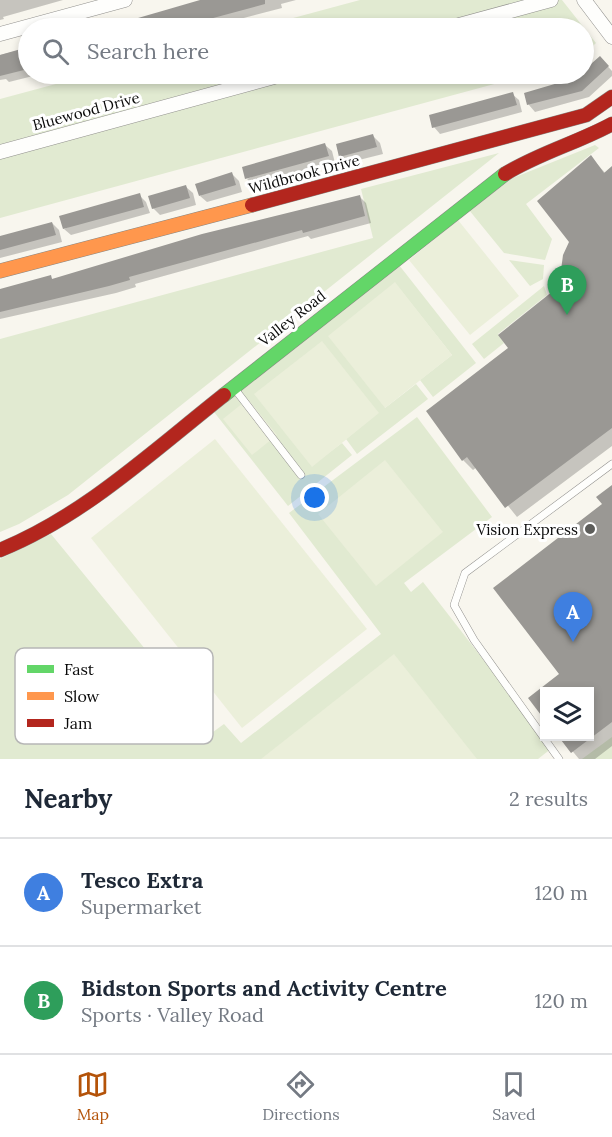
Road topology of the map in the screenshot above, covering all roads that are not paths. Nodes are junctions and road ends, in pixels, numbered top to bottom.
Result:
1 (125, 0) edge
2 (551, 0) edge
3 (584, 0) edge
4 (59, 18) edge
5 (485, 18) edge
6 (18, 29) edge
7 (0, 34) edge
8 (612, 37) edge
9 (248, 84) edge
10 (612, 97) edge
11 (612, 124) edge
12 (0, 152) edge
13 (0, 272) edge
14 (232, 386) junction
15 (612, 464) edge
16 (301, 475) dead end
17 (0, 550) edge
18 (559, 759) edge

1 - 4 street
2 - 5 street
3 - 8 street
6 - 7 street
9 - 12 street, Bluewood Drive
10 - 13 street, Wildbrook Drive
11 - 14 street, Valley Road
14 - 16 lane
14 - 17 street, Valley Road
15 - 18 lane

